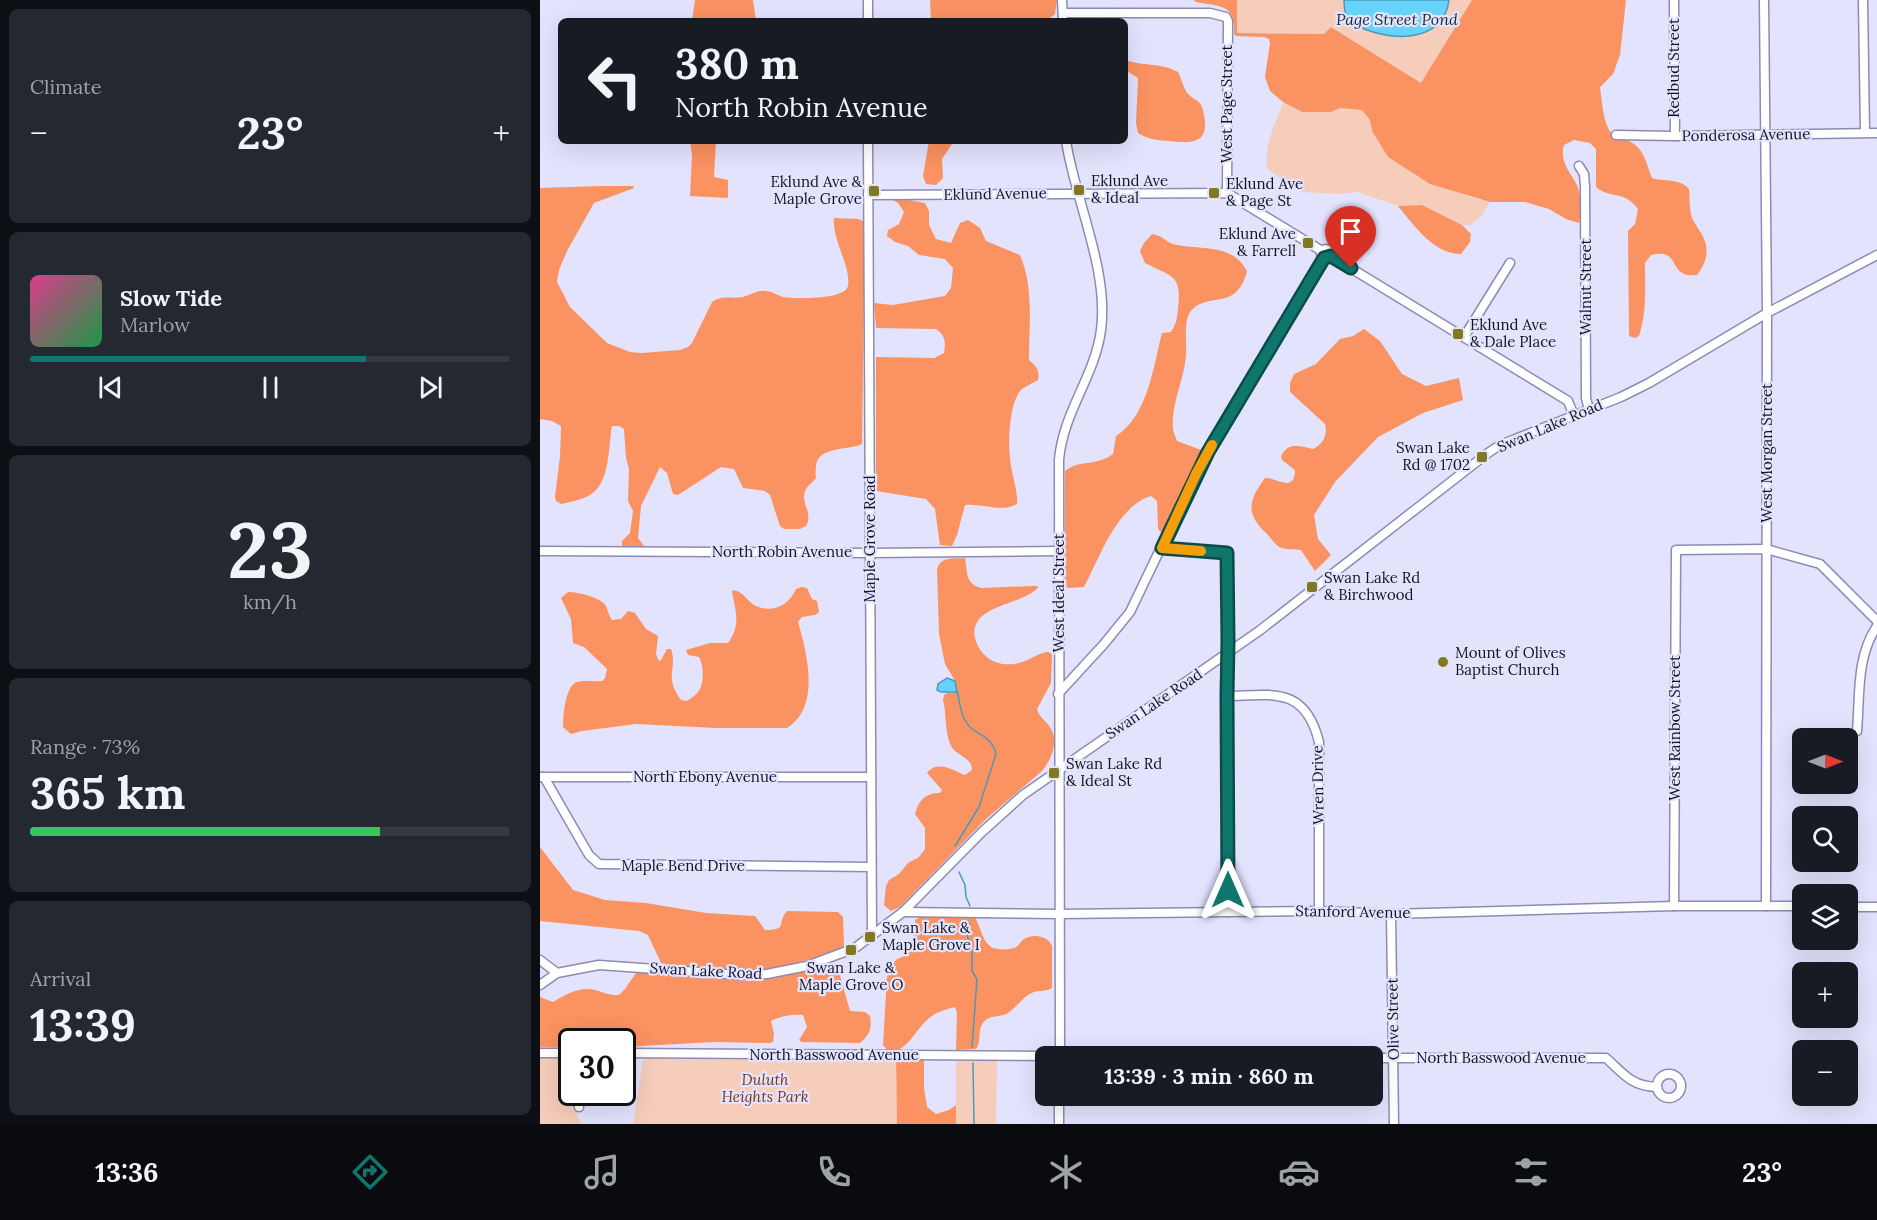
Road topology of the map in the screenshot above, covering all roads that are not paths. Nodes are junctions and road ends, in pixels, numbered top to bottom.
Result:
1 (868, 0) edge
2 (1062, 0) edge
3 (1674, 0) edge
4 (1764, 0) edge
5 (1863, 0) edge
6 (1063, 17) edge
7 (868, 18) edge
8 (1865, 132) junction
9 (1877, 133) edge
10 (1616, 135) dead end
11 (1764, 135) junction
12 (1675, 136) junction
13 (868, 144) edge
14 (1067, 144) edge
15 (1579, 166) dead end
16 (1077, 193) junction
17 (1227, 193) junction
18 (868, 195) junction
19 (1325, 255) junction
20 (1877, 255) edge
21 (1510, 263) dead end
22 (1767, 313) junction
23 (1464, 338) junction
24 (1589, 410) junction
25 (1574, 416) junction
26 (1162, 548) junction
27 (1766, 549) junction
28 (540, 551) edge
29 (1059, 551) junction
30 (870, 553) junction
31 (1877, 621) edge
32 (1877, 626) edge
33 (1228, 653) junction
34 (1058, 694) junction
35 (1227, 696) junction
36 (1857, 728) edge
37 (1060, 769) junction
38 (542, 777) edge
39 (871, 777) junction
40 (872, 867) junction
41 (1674, 906) junction
42 (1766, 906) junction
43 (1792, 906) edge
44 (1858, 907) edge
45 (1877, 907) edge
46 (1319, 911) junction
47 (903, 912) junction
48 (1228, 912) junction
49 (1059, 914) junction
50 (1391, 914) junction
51 (872, 937) junction
52 (540, 960) edge
53 (557, 973) junction
54 (540, 985) edge
55 (1060, 1046) edge
56 (540, 1053) edge
57 (558, 1053) edge
58 (636, 1053) edge
59 (1035, 1056) edge
60 (1383, 1058) edge
61 (1394, 1058) junction
62 (1656, 1087) dead end
63 (1059, 1106) edge
64 (1059, 1124) edge
65 (1394, 1124) edge

1 - 7 street
2 - 6 street
3 - 12 street, Redbud Street
4 - 11 street, West Morgan Street
5 - 8 street
6 - 17 street, West Page Street
8 - 9 street, Ponderosa Avenue
8 - 11 street, Ponderosa Avenue
10 - 12 street, Ponderosa Avenue
11 - 12 street, Ponderosa Avenue
11 - 22 street, West Morgan Street
13 - 18 street, Maple Grove Road
14 - 16 street, West Ideal Street
15 - 24 street, Walnut Street
16 - 17 street, Eklund Avenue
16 - 18 street, Eklund Avenue
16 - 29 street, West Ideal Street
17 - 19 street
18 - 30 street, Maple Grove Road
19 - 23 street
19 - 26 street
20 - 22 street, Swan Lake Road
21 - 23 street
22 - 24 street, Swan Lake Road
22 - 27 street, West Morgan Street
23 - 25 street
24 - 25 street, Swan Lake Road
25 - 33 street, Swan Lake Road
26 - 33 street
26 - 34 street
27 - 31 street
27 - 41 street, West Rainbow Street
27 - 42 street, West Morgan Street
28 - 30 street, North Robin Avenue
29 - 30 street, North Robin Avenue
29 - 34 street, West Ideal Street
30 - 39 street, Maple Grove Road
32 - 36 street
33 - 35 street
33 - 37 street, Swan Lake Road
34 - 37 street, West Ideal Street
35 - 46 street, Wren Drive
35 - 48 street
37 - 47 street, Swan Lake Road
37 - 49 street, West Ideal Street
38 - 39 street, North Ebony Avenue
38 - 40 street, Maple Bend Drive
39 - 40 street, Maple Grove Road
40 - 51 street, Maple Grove Road
41 - 42 street, Stanford Avenue
41 - 50 street, Stanford Avenue
42 - 43 street, Stanford Avenue
44 - 45 street
46 - 48 street, Stanford Avenue
46 - 50 street, Stanford Avenue
47 - 49 street, Stanford Avenue
47 - 51 street, Swan Lake Road
48 - 49 street, Stanford Avenue
49 - 55 street, West Ideal Street
50 - 61 street, Olive Street
51 - 53 street, Swan Lake Road
52 - 53 street
53 - 54 street, Swan Lake Road
56 - 57 street
58 - 59 street, North Basswood Avenue
60 - 61 street, North Basswood Avenue
61 - 62 street, North Basswood Avenue
61 - 65 street, Olive Street
63 - 64 street

